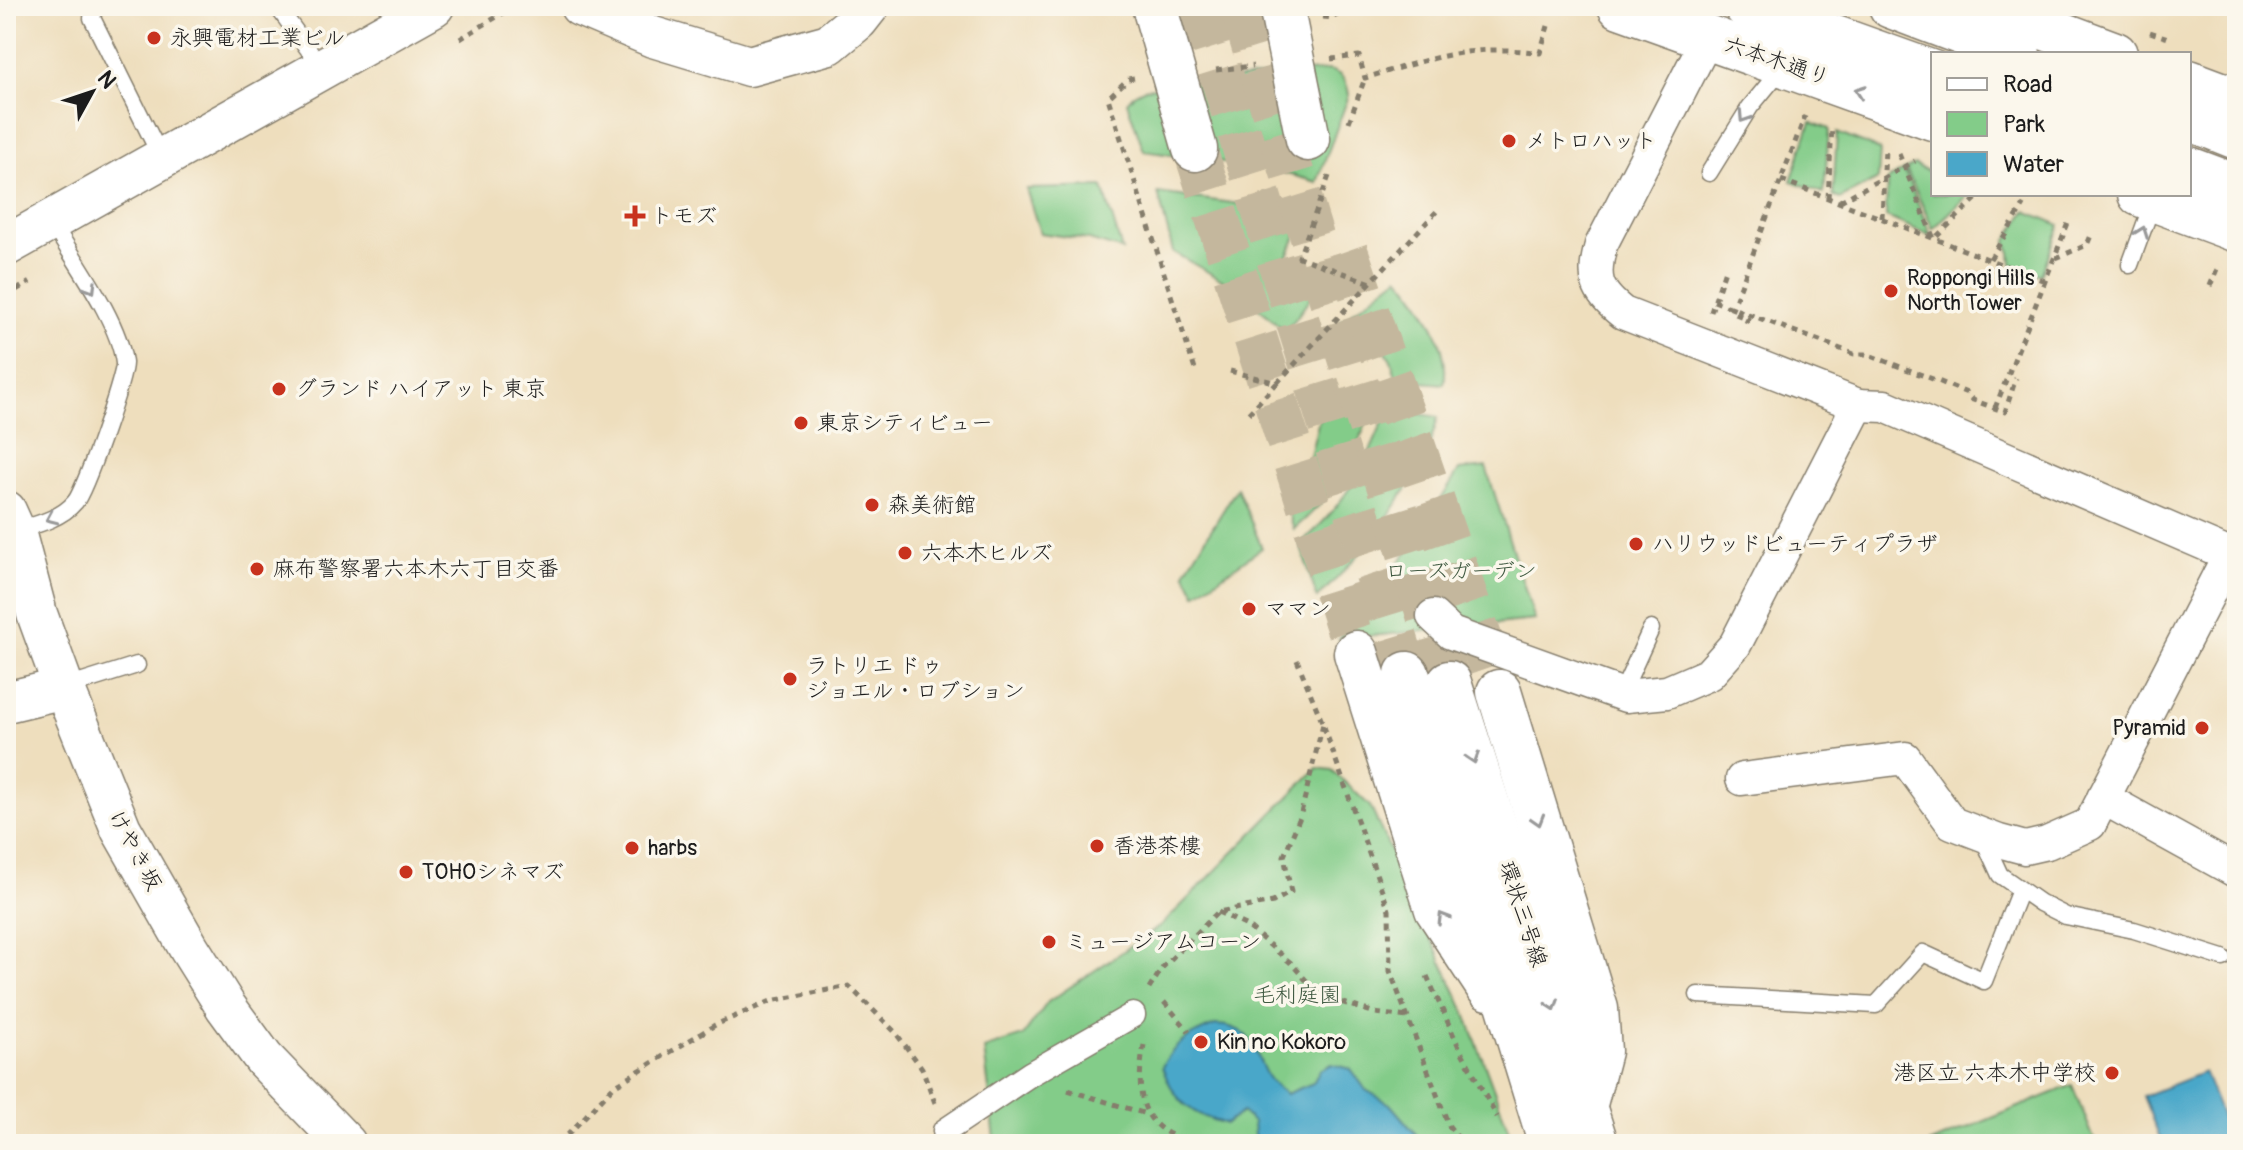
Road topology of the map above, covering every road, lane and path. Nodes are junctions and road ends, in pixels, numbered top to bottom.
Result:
1 (95, 6) edge
2 (277, 6) edge
3 (434, 6) edge
4 (515, 6) edge
5 (580, 6) edge
6 (869, 6) edge
7 (1154, 6) edge
8 (1170, 6) edge
9 (1620, 6) edge
10 (1746, 6) edge
11 (1891, 6) edge
12 (1987, 6) edge
13 (508, 12) dead end
14 (1283, 19) edge
15 (1548, 26) dead end
16 (1708, 37) junction
17 (2013, 52) edge
18 (2110, 52) edge
19 (1437, 57) dead end
20 (1785, 64) junction
21 (323, 69) junction
22 (1931, 72) edge
23 (1365, 78) dead end
24 (2191, 83) edge
25 (2237, 100) edge
26 (1805, 115) dead end
27 (1931, 117) edge
28 (2191, 119) edge
29 (1349, 122) dead end
30 (1832, 128) dead end
31 (2237, 137) edge
32 (1885, 148) dead end
33 (1310, 151) joint
34 (1204, 153) joint
35 (1899, 154) dead end
36 (162, 159) junction
37 (1915, 161) dead end
38 (1904, 168) junction
39 (2191, 170) edge
40 (1709, 173) dead end
41 (1883, 179) junction
42 (1781, 180) junction
43 (2237, 187) edge
44 (1979, 196) edge
45 (2147, 196) edge
46 (1828, 198) junction
47 (1839, 202) junction
48 (2024, 205) dead end
49 (1437, 211) dead end
50 (1882, 218) junction
51 (51, 221) junction
52 (2068, 223) dead end
53 (2237, 230) edge
54 (2092, 233) dead end
55 (1934, 239) junction
56 (6, 246) edge
57 (2055, 258) junction
58 (1990, 259) junction
59 (2130, 265) dead end
60 (1726, 267) dead end
61 (2217, 269) dead end
62 (2045, 281) junction
63 (1371, 283) junction
64 (2210, 286) dead end
65 (1733, 307) junction
66 (1230, 371) dead end
67 (2016, 378) dead end
68 (1277, 383) junction
69 (1858, 405) junction
70 (1995, 408) junction
71 (1245, 417) dead end
72 (10, 521) edge
73 (2233, 556) edge
74 (1433, 616) dead end
75 (1651, 629) dead end
76 (1356, 653) tunnel mouth
77 (1297, 660) dead end
78 (137, 665) dead end
79 (1407, 674) tunnel mouth
80 (1449, 683) tunnel mouth
81 (64, 688) junction
82 (1499, 692) tunnel mouth
83 (1621, 695) junction
84 (6, 702) edge
85 (1323, 724) junction
86 (1742, 779) dead end
87 (2103, 798) junction
88 (1981, 834) junction
89 (2237, 872) edge
90 (2020, 890) junction
91 (1218, 912) junction
92 (2223, 958) dead end
93 (1698, 995) dead end
94 (1169, 1008) dead end
95 (1133, 1015) junction
96 (1407, 1017) junction
97 (1516, 1030) junction
98 (1189, 1031) dead end
99 (1030, 1074) junction
100 (1146, 1114) junction
101 (1590, 1124) edge
102 (945, 1131) joint
103 (346, 1144) edge
104 (559, 1144) edge
105 (1209, 1144) edge
106 (1463, 1144) edge
107 (1551, 1144) edge

1 - 36 lane
2 - 21 lane
3 - 21 street
4 - 13 path
5 - 6 street
7 - 34 main road
8 - 34 street
9 - 16 main road, 六本木通り
10 - 22 main road
11 - 17 main road
12 - 18 main road
14 - 33 main road
15 - 19 path
16 - 20 main road, 六本木通り
16 - 69 street
27 -> 20 main road, 六本木通り
20 -> 40 lane
21 - 36 street
23 - 29 path
24 - 25 main road
26 - 42 path
28 - 31 main road
30 - 46 path
32 - 41 path
33 - 63 path
35 - 38 path
36 - 51 street
37 - 38 path
38 - 41 path
38 - 55 path
39 - 43 main road
41 - 47 path
41 - 50 path
42 - 46 path
42 - 65 path
44 - 55 path
45 - 53 main road
59 -> 45 lane
46 - 47 path
47 - 50 path
48 - 58 path
49 - 63 path
50 - 55 path
51 - 56 street
51 -> 72 lane
52 - 57 path
54 - 57 path
55 - 58 path
57 - 62 path
58 - 62 path
60 - 65 path
61 - 64 path
62 - 70 path
63 - 68 path
65 - 70 path
66 - 68 path
67 - 70 path
68 - 71 path
69 - 73 street
69 - 83 street
72 - 81 street, けやき坂
73 - 87 street
74 - 83 street
75 - 83 lane
97 -> 76 main road
77 - 85 path
78 - 81 lane
79 - 97 main road
80 -> 101 main road, 環状三号線
81 - 84 street
81 - 103 street, けやき坂
82 -> 101 main road
85 - 91 path
85 - 96 path
86 - 88 street
87 - 88 street
87 - 89 street
88 - 90 lane
90 - 92 lane
90 - 93 lane
91 - 95 path
91 - 96 path
94 - 98 path
95 - 99 street
95 - 100 path
96 - 106 path
97 - 107 main road
99 - 100 path
99 - 102 street
100 - 105 path
102 - 104 path

